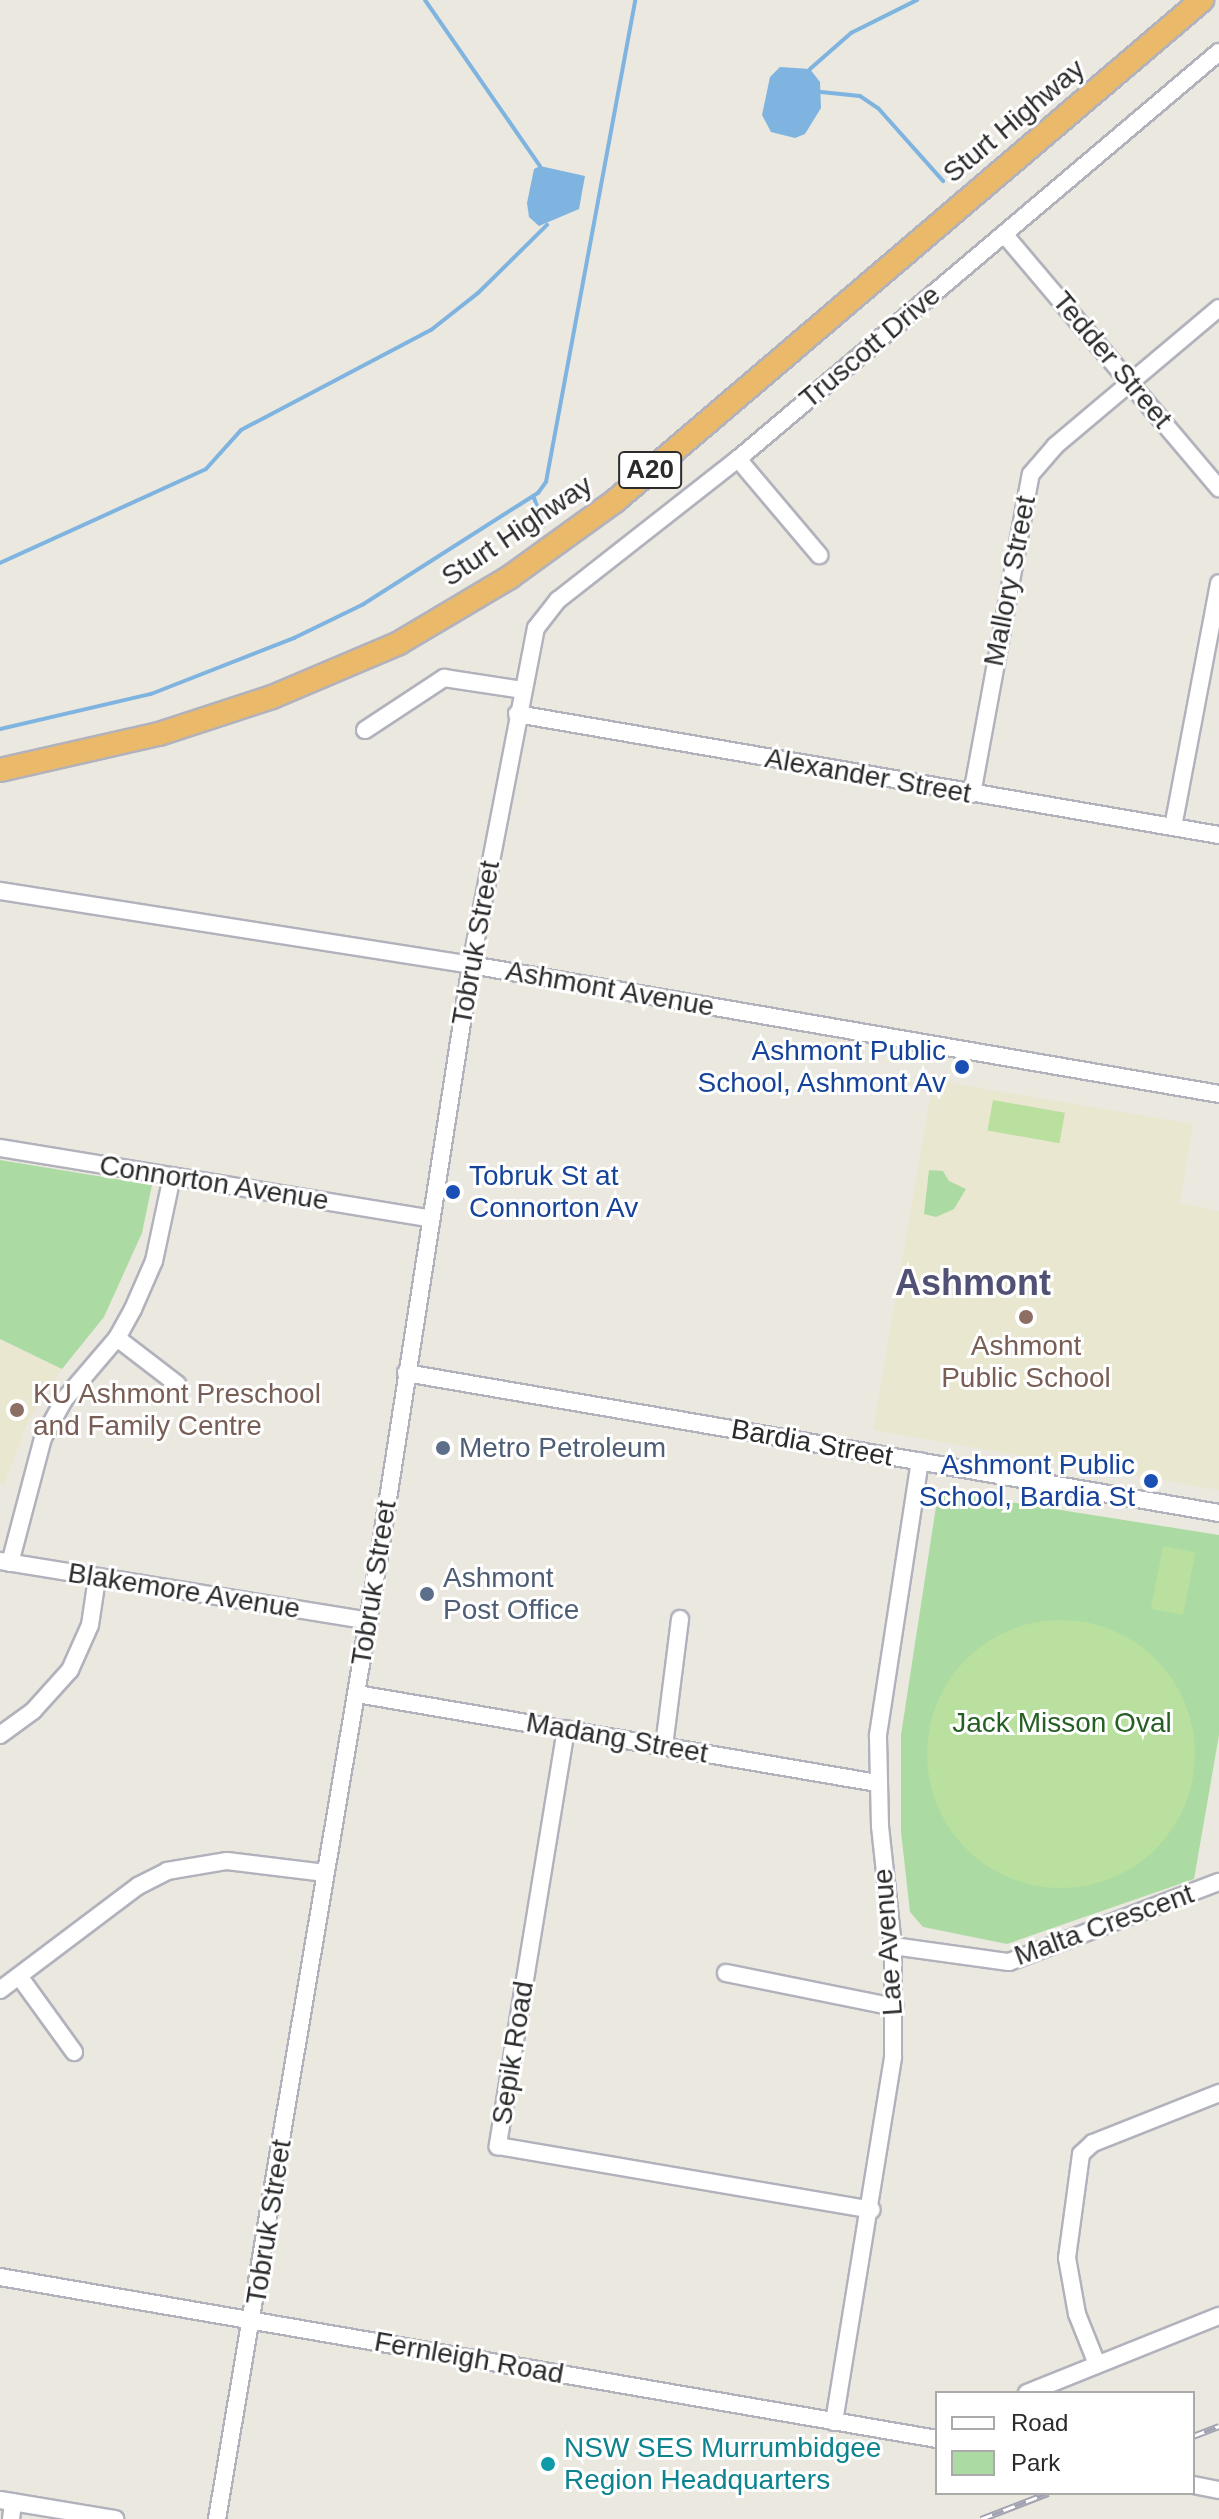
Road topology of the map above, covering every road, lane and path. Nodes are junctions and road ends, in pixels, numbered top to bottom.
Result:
1 (1202, 0) edge
2 (1219, 52) edge
3 (1004, 234) junction
4 (1219, 308) edge
5 (1132, 381) junction
6 (738, 459) junction
7 (1219, 488) edge
8 (819, 555) dead end
9 (1219, 583) edge
10 (530, 647) joint
11 (522, 690) junction
12 (517, 714) junction
13 (365, 730) dead end
14 (0, 770) edge
15 (972, 794) junction
16 (1173, 827) junction
17 (1219, 835) edge
18 (0, 891) edge
19 (471, 965) junction
20 (1219, 1094) edge
21 (0, 1148) edge
22 (172, 1176) junction
23 (429, 1218) junction
24 (117, 1338) junction
25 (406, 1373) junction
26 (177, 1384) dead end
27 (920, 1461) junction
28 (1219, 1513) edge
29 (5, 1562) edge
30 (97, 1578) junction
31 (680, 1619) dead end
32 (369, 1621) junction
33 (357, 1694) junction
34 (566, 1729) junction
35 (0, 1735) edge
36 (664, 1746) junction
37 (877, 1783) junction
38 (325, 1873) junction
39 (1219, 1882) edge
40 (893, 1946) junction
41 (726, 1973) dead end
42 (19, 1976) junction
43 (0, 1990) edge
44 (895, 2007) junction
45 (74, 2052) dead end
46 (1219, 2093) edge
47 (872, 2210) junction
48 (0, 2277) edge
49 (1219, 2316) edge
50 (253, 2320) junction
51 (1097, 2364) junction
52 (1032, 2391) edge
53 (834, 2422) junction
54 (935, 2439) edge
55 (1195, 2485) edge
56 (1219, 2490) edge
57 (8, 2507) edge
58 (115, 2519) edge
59 (217, 2519) edge

1 - 14 highway, Sturt Highway / A20
2 - 3 street, Truscott Drive
3 - 5 street, Tedder Street
3 - 6 street, Truscott Drive
4 - 5 street, Mallory Street
5 - 7 street, Tedder Street
5 - 15 street, Mallory Street
6 - 8 street
6 - 10 street, Truscott Drive
9 - 16 street
10 - 11 street, Tobruk Street
11 - 12 street, Tobruk Street
11 - 13 street
12 - 15 street, Alexander Street
12 - 19 street, Tobruk Street
15 - 16 street, Alexander Street
16 - 17 street, Alexander Street
18 - 19 street, Ashmont Avenue
19 - 20 street, Ashmont Avenue
19 - 23 street, Tobruk Street
21 - 22 street, Connorton Avenue
22 - 23 street, Connorton Avenue
22 - 24 street
23 - 25 street, Tobruk Street
24 - 26 street
24 - 29 street
25 - 27 street, Bardia Street
25 - 32 street, Tobruk Street
27 - 28 street, Bardia Street
27 - 37 street, Lae Avenue
29 - 30 street, Blakemore Avenue
30 - 32 street, Blakemore Avenue
30 - 35 street
31 - 36 street
32 - 33 street, Tobruk Street
33 - 34 street, Madang Street
33 - 38 street, Tobruk Street
34 - 36 street, Madang Street
34 - 47 street, Sepik Road
36 - 37 street, Madang Street
37 - 40 street, Lae Avenue
38 - 42 street
38 - 50 street, Tobruk Street
39 - 40 street, Malta Crescent
40 - 44 street, Lae Avenue
41 - 44 street
42 - 43 street
42 - 45 street
44 - 47 street, Lae Avenue
46 - 51 street
47 - 53 street, Lae Avenue
48 - 50 street, Fernleigh Road
49 - 51 street
50 - 53 street, Fernleigh Road
50 - 59 street, Tobruk Street
51 - 52 street
53 - 54 street, Fernleigh Road
55 - 56 street
57 - 58 street

